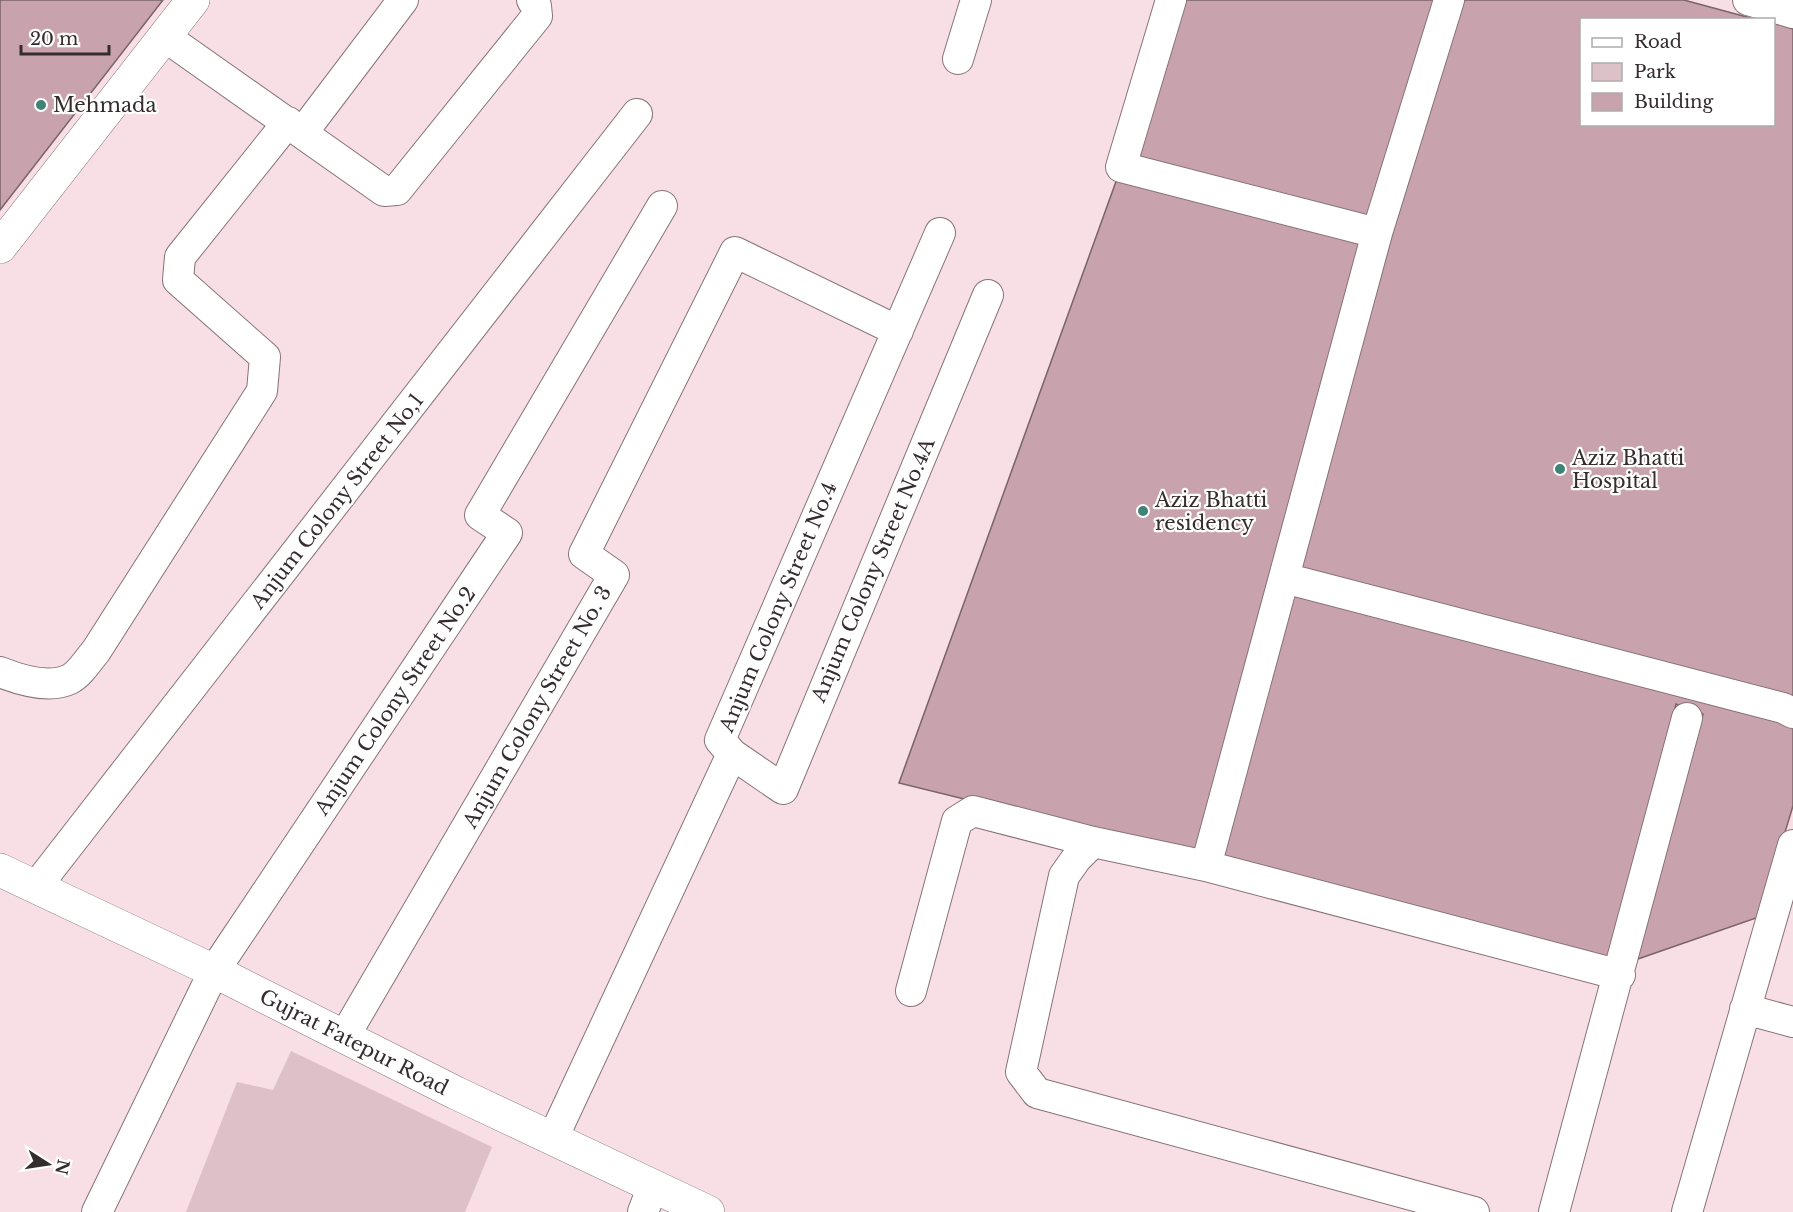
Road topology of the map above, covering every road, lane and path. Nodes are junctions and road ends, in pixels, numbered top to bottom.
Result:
1 (193, 0) edge
2 (403, 0) edge
3 (532, 0) edge
4 (976, 0) edge
5 (1171, 0) edge
6 (1449, 0) edge
7 (1748, 0) edge
8 (1793, 12) edge
9 (164, 36) junction
10 (958, 59) dead end
11 (637, 114) dead end
12 (295, 127) junction
13 (662, 206) dead end
14 (940, 233) dead end
15 (1377, 233) junction
16 (0, 247) edge
17 (988, 295) dead end
18 (898, 331) junction
19 (1284, 578) junction
20 (0, 672) edge
21 (1793, 713) edge
22 (1687, 718) dead end
23 (732, 754) junction
24 (1093, 842) junction
25 (1793, 845) edge
26 (1206, 866) junction
27 (0, 870) edge
28 (36, 887) junction
29 (214, 971) junction
30 (1620, 975) junction
31 (911, 991) dead end
32 (1745, 1009) junction
33 (1793, 1022) edge
34 (344, 1037) junction
35 (553, 1138) junction
36 (648, 1199) edge
37 (97, 1212) edge
38 (708, 1212) edge
39 (1474, 1212) edge
40 (1554, 1212) edge
41 (1686, 1212) edge

1 - 9 main road
2 - 12 street
3 - 12 street
4 - 10 street
5 - 15 street
6 - 15 street
7 - 8 street
9 - 12 street
9 - 16 main road
11 - 28 street, Anjum Colony Street No,1
12 - 20 street
13 - 29 street, Anjum Colony Street No.2
14 - 18 street, Anjum Colony Street No.4
15 - 19 street
17 - 23 street, Anjum Colony Street No.4A
18 - 23 street, Anjum Colony Street No.4
18 - 34 street, Anjum Colony Street No. 3
19 - 21 street
19 - 26 street
22 - 30 street
23 - 35 street, Anjum Colony Street No.4
24 - 26 street
24 - 31 street
24 - 39 street
25 - 32 street
26 - 30 street
27 - 28 main road, Gujrat Fatepur Road
28 - 29 main road, Gujrat Fatepur Road
29 - 34 main road, Gujrat Fatepur Road
29 - 37 street, Anjum Colony Street No.2
30 - 40 street
32 - 33 street
32 - 41 street
34 - 35 main road, Gujrat Fatepur Road
35 - 36 main road, Gujrat Fatepur Road
36 - 38 main road, Gujrat Fatepur Road

